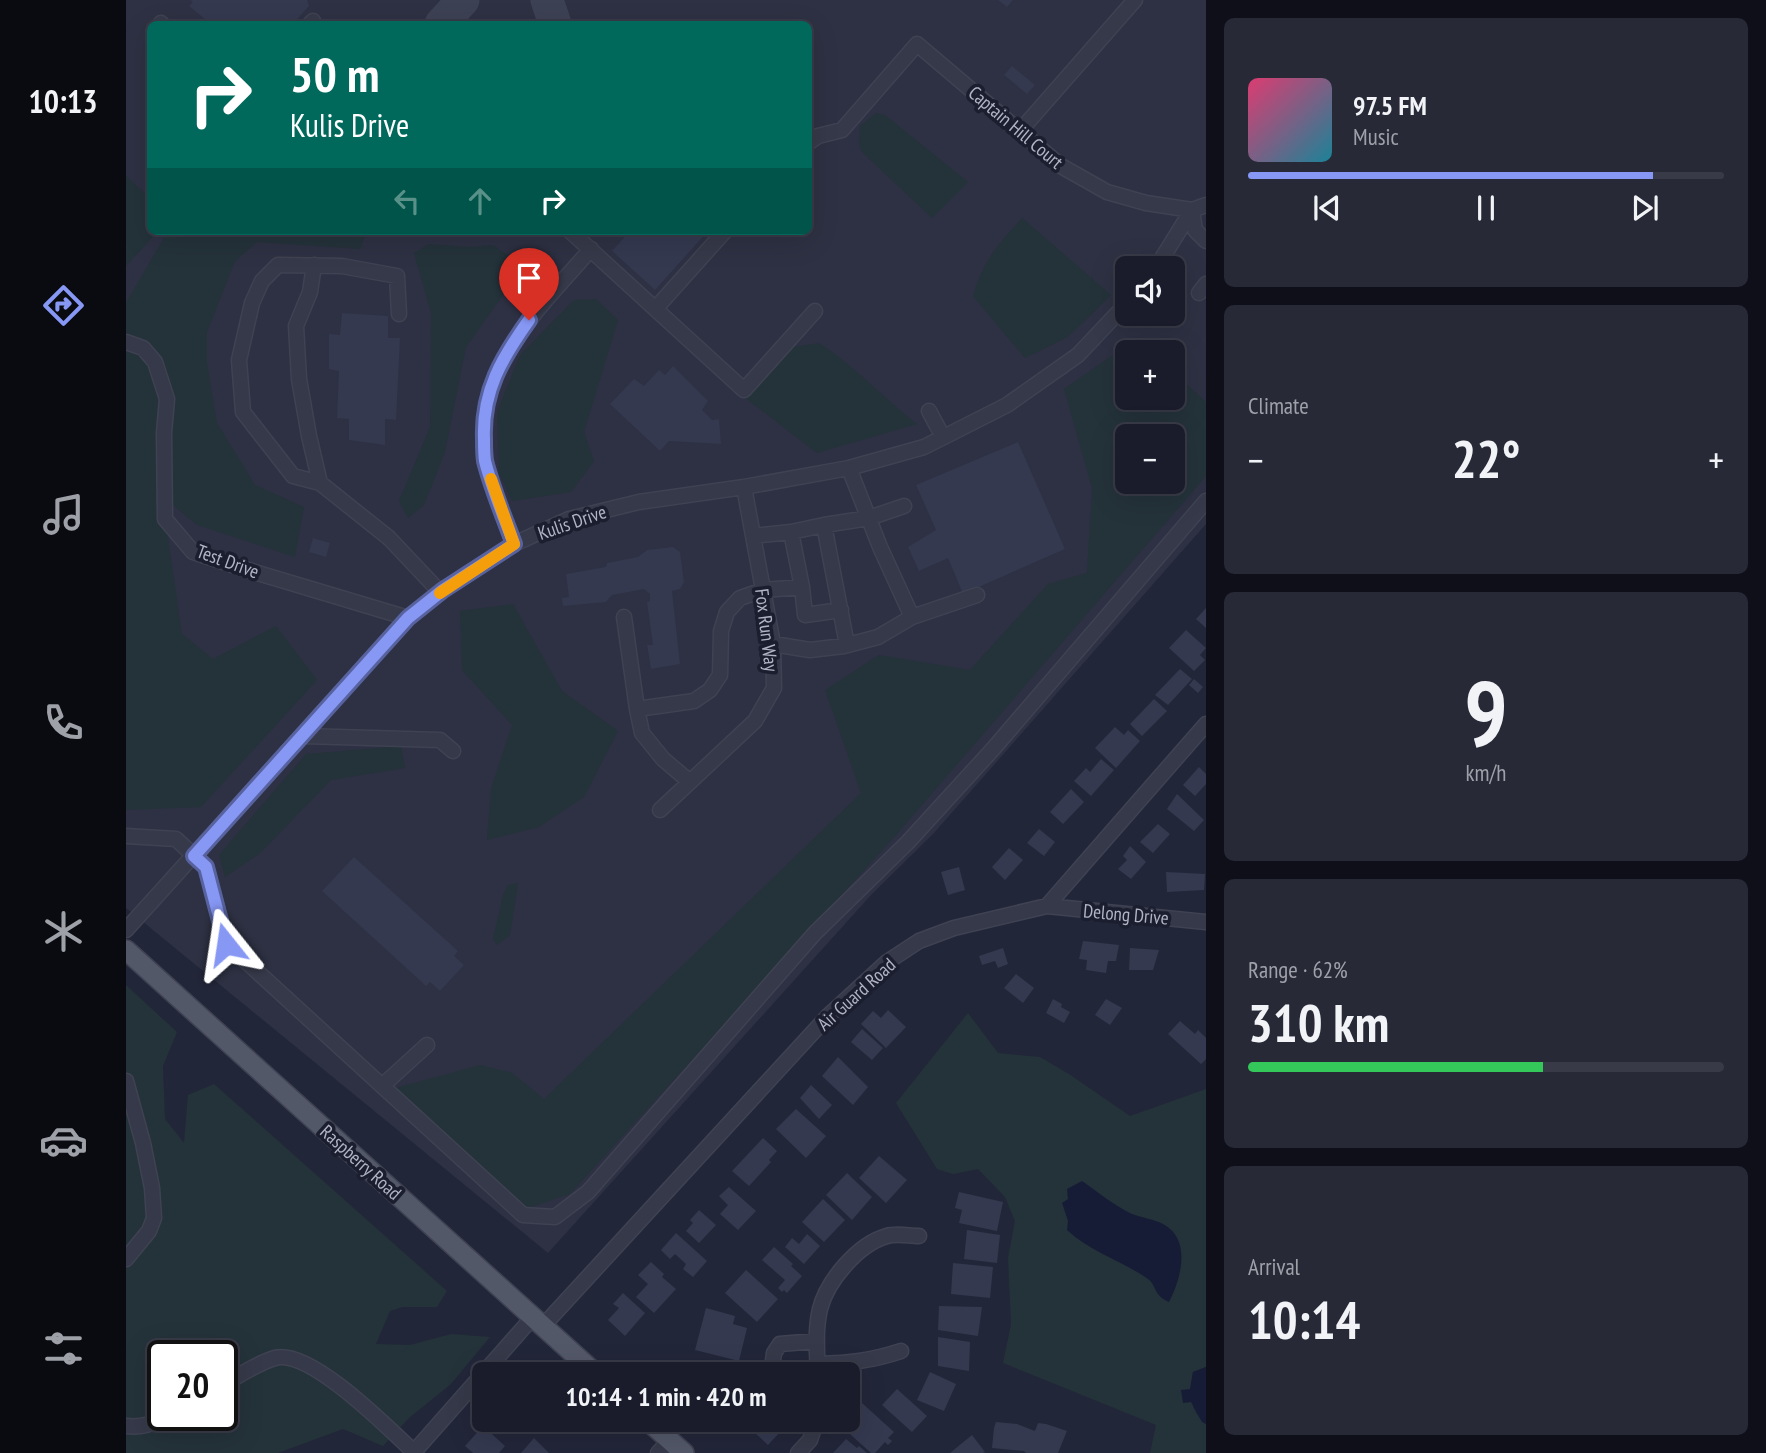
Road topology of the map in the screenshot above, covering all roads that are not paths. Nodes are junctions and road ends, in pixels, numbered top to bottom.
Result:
1 (1136, 0) edge
2 (1020, 131) junction
3 (812, 140) edge
4 (1199, 207) edge
5 (574, 235) edge
6 (721, 235) edge
7 (1206, 241) edge
8 (591, 250) junction
9 (1164, 256) edge
10 (314, 265) junction
11 (656, 308) junction
12 (815, 311) dead end
13 (399, 314) dead end
14 (1115, 316) edge
15 (126, 342) edge
16 (929, 411) dead end
17 (943, 437) junction
18 (849, 468) junction
19 (320, 483) junction
20 (744, 487) junction
21 (1206, 501) edge
22 (904, 506) dead end
23 (869, 518) junction
24 (824, 525) junction
25 (790, 532) junction
26 (753, 536) junction
27 (514, 544) junction
28 (802, 587) junction
29 (763, 590) junction
30 (440, 592) junction
31 (977, 596) dead end
32 (841, 610) junction
33 (624, 617) dead end
34 (912, 617) junction
35 (408, 618) junction
36 (773, 644) junction
37 (847, 645) junction
38 (637, 709) junction
39 (1206, 724) edge
40 (303, 736) junction
41 (453, 751) dead end
42 (690, 782) junction
43 (660, 810) dead end
44 (126, 836) edge
45 (194, 856) junction
46 (1047, 906) junction
47 (1206, 922) edge
48 (126, 930) edge
49 (126, 950) edge
50 (427, 1045) dead end
51 (126, 1081) edge
52 (382, 1086) junction
53 (919, 1236) dead end
54 (126, 1259) edge
55 (538, 1322) junction
56 (816, 1341) junction
57 (901, 1351) dead end
58 (583, 1362) edge
59 (773, 1362) edge
60 (818, 1362) edge
61 (859, 1362) edge
62 (238, 1377) edge
63 (147, 1425) edge
64 (126, 1426) edge
65 (656, 1432) edge
66 (813, 1432) edge
67 (670, 1449) edge
68 (414, 1452) edge
69 (798, 1453) edge

1 - 2 street
2 - 3 street, Captain Hill Court
2 - 4 street, Captain Hill Court
4 - 7 street
4 - 9 street
5 - 8 street
6 - 11 street
8 - 11 street
8 - 27 street
10 - 13 street
10 - 19 street
10 - 19 street
11 - 12 street
14 - 17 street, Kulis Drive
15 - 35 street, Test Drive
16 - 17 street
17 - 18 street, Kulis Drive
18 - 20 street, Kulis Drive
18 - 23 street
19 - 30 street
20 - 26 street, Fox Run Way
20 - 27 street, Kulis Drive
21 - 52 street
22 - 23 street
23 - 24 street
23 - 34 street
24 - 25 street
24 - 32 street
25 - 26 street
25 - 28 street
26 - 29 street, Fox Run Way
27 - 30 street, Kulis Drive
28 - 29 street
28 - 32 street
29 - 36 street, Fox Run Way
29 - 38 street
30 - 35 street, Kulis Drive
31 - 34 street
32 - 37 street
33 - 38 street
34 - 37 street
35 - 40 street, Kulis Drive
36 - 37 street
36 - 42 street, Fox Run Way
38 - 42 street
39 - 46 street
40 - 41 street
40 - 45 street, Kulis Drive
42 - 43 street, Fox Run Way
44 - 45 street
45 - 48 street, Kulis Drive
45 - 52 street
46 - 47 street, Delong Drive
46 - 55 street, Air Guard Road
49 - 55 main road, Raspberry Road
50 - 52 street
51 - 54 street
53 - 56 street
55 - 58 main road, Raspberry Road
55 - 68 street, Air Guard Road
56 - 59 street
56 - 60 street
57 - 61 street
62 - 68 street
63 - 64 street
65 - 67 main road
66 - 69 street

